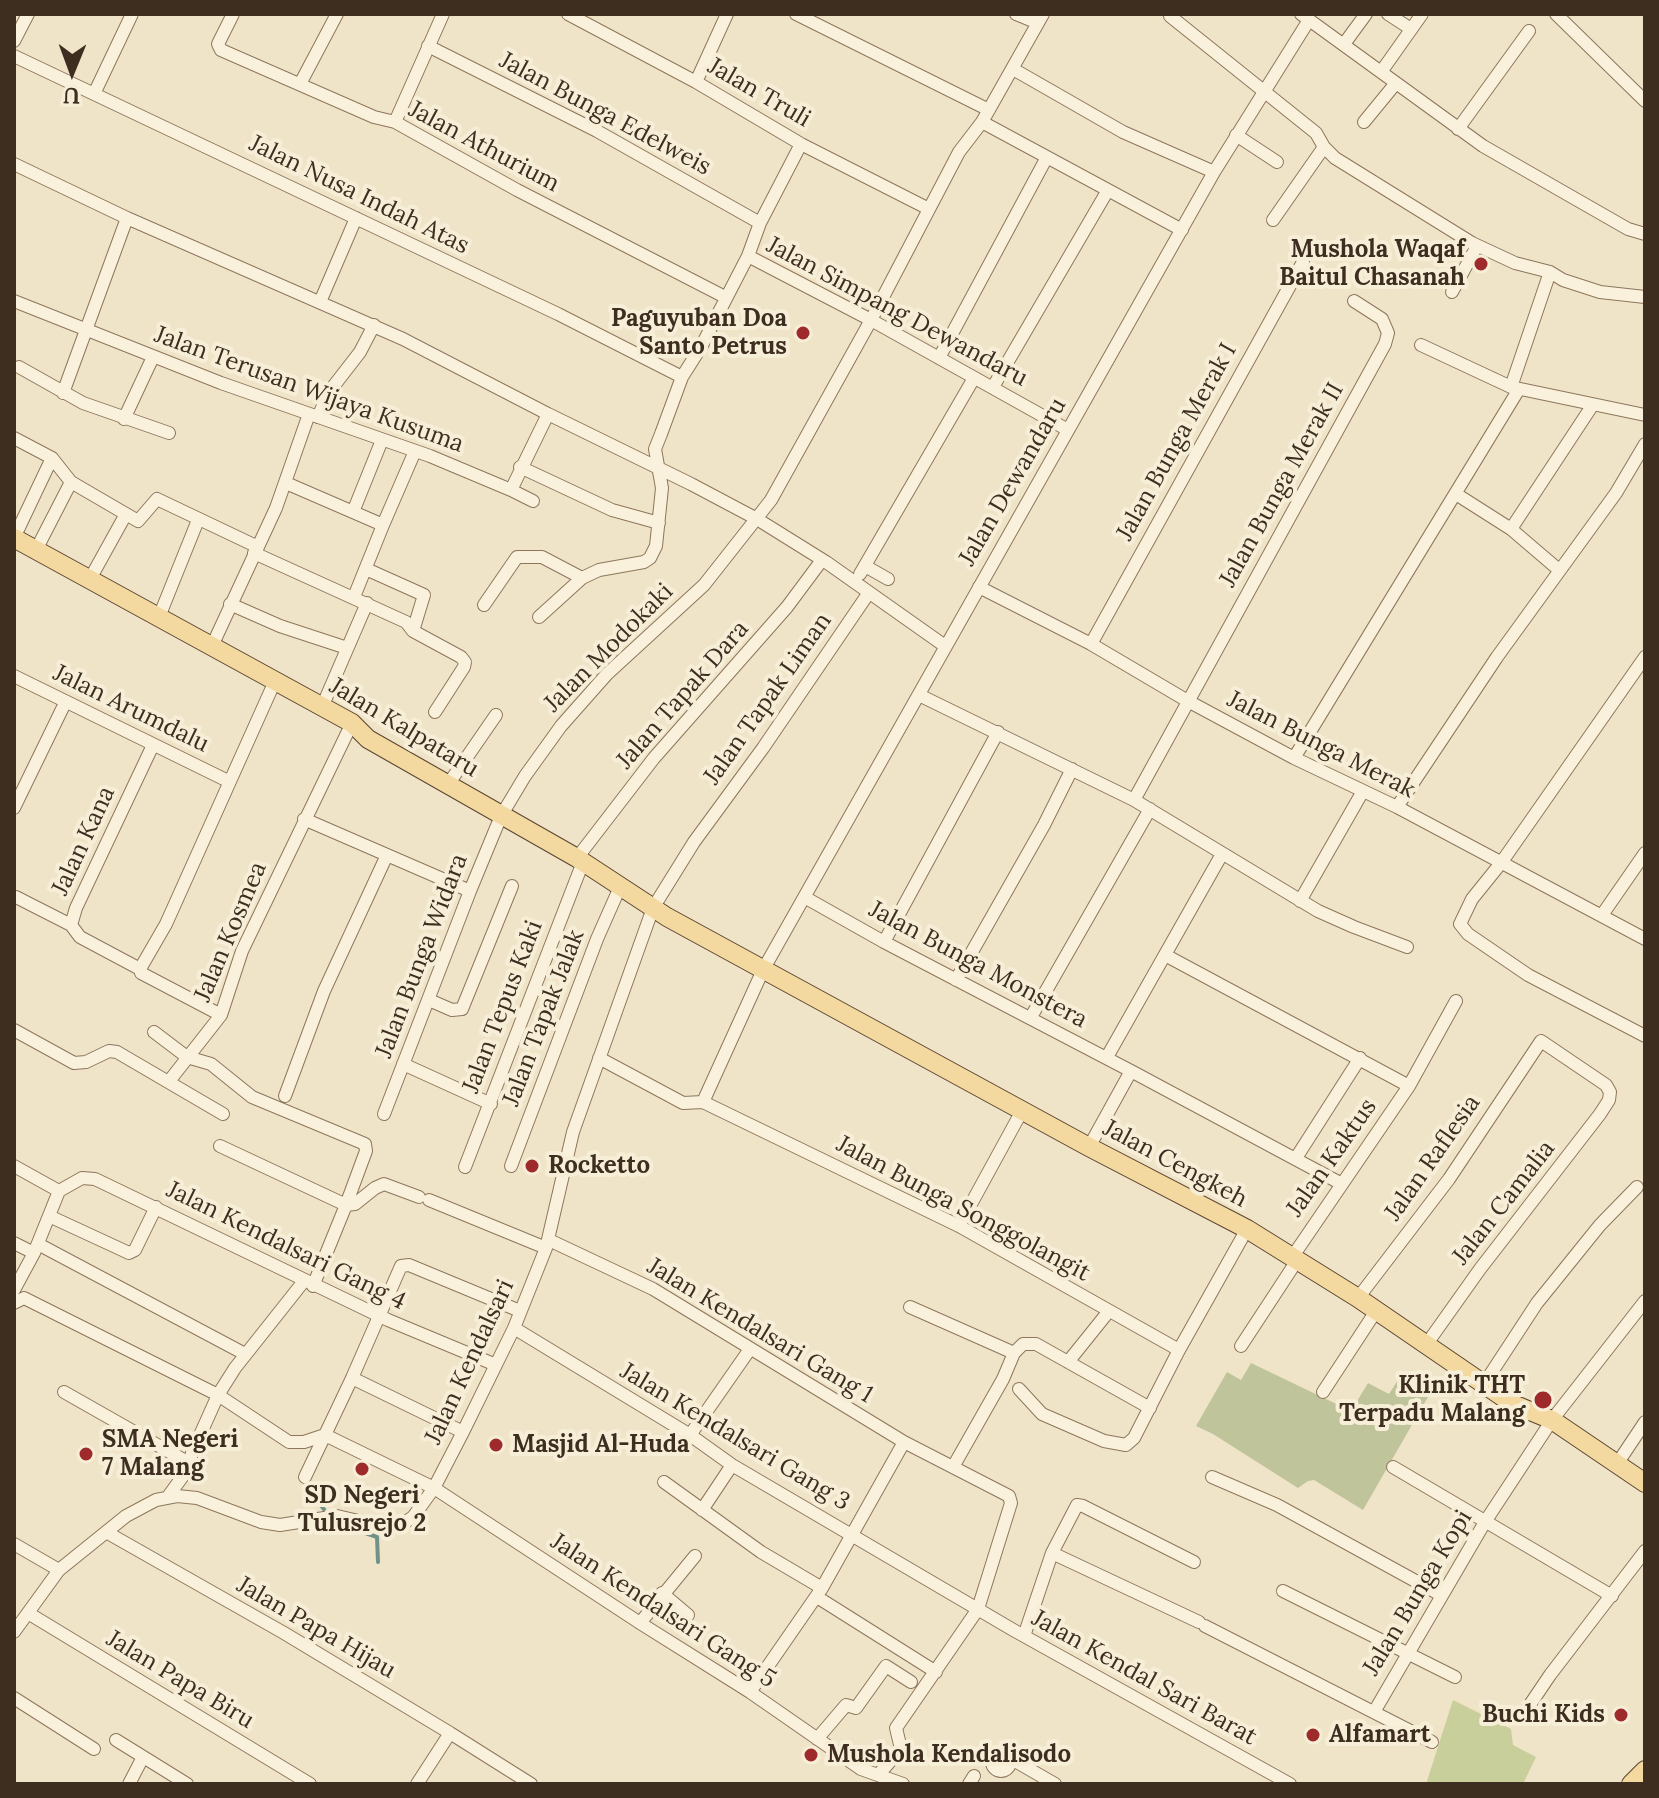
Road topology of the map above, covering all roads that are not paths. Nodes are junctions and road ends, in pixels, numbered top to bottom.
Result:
1 (28, 14) edge
2 (132, 14) edge
3 (233, 14) edge
4 (337, 14) edge
5 (443, 14) edge
6 (568, 14) edge
7 (727, 14) edge
8 (796, 14) edge
9 (1016, 14) edge
10 (1366, 14) edge
11 (1388, 14) edge
12 (1422, 14) edge
13 (1556, 14) edge
14 (1170, 16) dead end
15 (1305, 17) edge
16 (1041, 19) edge
17 (1411, 29) junction
18 (1529, 31) dead end
19 (14, 41) edge
20 (1344, 44) junction
21 (428, 46) junction
22 (14, 56) edge
23 (1013, 69) junction
24 (1381, 72) junction
25 (696, 82) junction
26 (1396, 83) junction
27 (300, 84) junction
28 (1265, 89) junction
29 (94, 94) junction
30 (1645, 101) edge
31 (989, 110) junction
32 (395, 122) junction
33 (982, 122) junction
34 (1364, 122) dead end
35 (1458, 129) junction
36 (1236, 135) junction
37 (801, 144) junction
38 (1324, 147) junction
39 (1047, 157) junction
40 (1277, 162) dead end
41 (14, 164) edge
42 (1214, 172) junction
43 (1108, 190) junction
44 (929, 209) junction
45 (127, 218) junction
46 (356, 218) junction
47 (1273, 220) dead end
48 (760, 223) junction
49 (1182, 230) junction
50 (1645, 234) edge
51 (1477, 246) junction
52 (748, 256) junction
53 (1303, 262) dead end
54 (1550, 272) junction
55 (1452, 292) dead end
56 (725, 297) junction
57 (1645, 297) edge
58 (14, 301) edge
59 (1354, 301) dead end
60 (320, 302) junction
61 (871, 320) junction
62 (374, 325) junction
63 (87, 328) junction
64 (1421, 345) dead end
65 (153, 357) junction
66 (939, 358) junction
67 (19, 367) dead end
68 (682, 377) junction
69 (974, 378) junction
70 (993, 387) junction
71 (1515, 388) junction
72 (63, 393) junction
73 (1592, 406) junction
74 (548, 414) junction
75 (1645, 415) edge
76 (314, 416) junction
77 (124, 419) junction
78 (1068, 430) junction
79 (169, 433) dead end
80 (14, 438) edge
81 (382, 440) junction
82 (1645, 444) edge
83 (415, 451) junction
84 (52, 458) junction
85 (520, 467) junction
86 (659, 468) junction
87 (71, 482) junction
88 (286, 483) junction
89 (511, 490) junction
90 (1456, 494) junction
91 (533, 501) dead end
92 (353, 512) junction
93 (126, 514) junction
94 (757, 519) junction
95 (198, 520) junction
96 (659, 523) junction
97 (383, 525) junction
98 (1511, 529) junction
99 (14, 538) edge
100 (36, 550) junction
101 (256, 550) junction
102 (822, 560) junction
103 (366, 569) junction
104 (1559, 570) junction
105 (582, 578) junction
106 (90, 579) junction
107 (888, 579) dead end
108 (979, 587) junction
109 (868, 594) junction
110 (360, 600) junction
111 (230, 604) junction
112 (484, 605) dead end
113 (159, 617) junction
114 (539, 617) dead end
115 (413, 631) junction
116 (1091, 644) junction
117 (212, 646) junction
118 (945, 646) junction
119 (347, 648) junction
120 (1645, 657) edge
121 (14, 676) edge
122 (275, 681) junction
123 (919, 695) junction
124 (1186, 700) junction
125 (65, 703) junction
126 (322, 707) junction
127 (435, 712) dead end
128 (496, 715) dead end
129 (352, 723) junction
130 (998, 732) junction
131 (153, 745) junction
132 (1294, 758) junction
133 (1072, 769) junction
134 (228, 781) junction
135 (449, 783) junction
136 (1363, 791) junction
137 (1134, 800) junction
138 (1397, 807) junction
139 (14, 808) edge
140 (1150, 809) junction
141 (501, 816) junction
142 (304, 819) junction
143 (1645, 853) edge
144 (1222, 854) junction
145 (387, 855) junction
146 (580, 860) junction
147 (1501, 863) junction
148 (512, 886) dead end
149 (620, 887) junction
150 (470, 891) junction
151 (16, 897) dead end
152 (806, 898) junction
153 (1300, 901) junction
154 (653, 908) junction
155 (1602, 915) junction
156 (71, 925) junction
157 (1645, 939) edge
158 (884, 942) junction
159 (1407, 947) dead end
160 (1165, 955) junction
161 (140, 969) junction
162 (763, 970) junction
163 (956, 980) junction
164 (429, 1000) junction
165 (1456, 1001) dead end
166 (221, 1015) junction
167 (1031, 1017) junction
168 (14, 1030) edge
169 (154, 1032) dead end
170 (1645, 1036) edge
171 (1541, 1041) joint
172 (189, 1056) junction
173 (1107, 1057) junction
174 (599, 1058) junction
175 (1360, 1058) junction
176 (403, 1064) junction
177 (1131, 1071) junction
178 (170, 1080) junction
179 (1409, 1086) junction
180 (285, 1096) dead end
181 (703, 1102) junction
182 (491, 1104) junction
183 (1023, 1109) junction
184 (223, 1114) dead end
185 (384, 1114) dead end
186 (220, 1146) dead end
187 (1089, 1147) junction
188 (1296, 1158) junction
189 (14, 1166) edge
190 (511, 1166) dead end
191 (465, 1167) dead end
192 (1340, 1183) junction
193 (1637, 1187) dead end
194 (59, 1191) junction
195 (346, 1205) junction
196 (156, 1207) junction
197 (49, 1216) junction
198 (959, 1226) junction
199 (1247, 1229) junction
200 (14, 1243) edge
201 (547, 1244) junction
202 (36, 1249) junction
203 (1295, 1258) junction
204 (309, 1284) junction
205 (14, 1290) edge
206 (1358, 1298) junction
207 (1645, 1301) edge
208 (14, 1303) edge
209 (910, 1307) dead end
210 (520, 1311) junction
211 (1109, 1311) junction
212 (1376, 1311) junction
213 (377, 1316) junction
214 (514, 1328) junction
215 (1426, 1345) junction
216 (1241, 1346) dead end
217 (750, 1349) junction
218 (1179, 1350) junction
219 (245, 1354) junction
220 (1012, 1358) junction
221 (1068, 1362) junction
222 (496, 1365) junction
223 (352, 1378) junction
224 (1484, 1384) junction
225 (1019, 1389) dead end
226 (64, 1392) dead end
227 (1323, 1392) dead end
228 (218, 1395) junction
229 (1150, 1408) junction
230 (1552, 1420) junction
231 (1645, 1422) edge
232 (463, 1432) junction
233 (325, 1435) junction
234 (690, 1435) junction
235 (904, 1442) junction
236 (189, 1463) junction
237 (1617, 1464) junction
238 (732, 1465) junction
239 (953, 1467) junction
240 (1393, 1467) dead end
241 (305, 1477) dead end
242 (1212, 1477) dead end
243 (664, 1482) dead end
244 (1645, 1483) edge
245 (434, 1488) junction
246 (167, 1498) junction
247 (702, 1510) junction
248 (1485, 1522) junction
249 (106, 1532) junction
250 (851, 1534) junction
251 (14, 1544) edge
252 (1645, 1551) edge
253 (1052, 1553) junction
254 (695, 1556) dead end
255 (1194, 1562) dead end
256 (59, 1570) junction
257 (1283, 1591) dead end
258 (820, 1592) junction
259 (662, 1593) junction
260 (1441, 1595) junction
261 (1612, 1596) junction
262 (978, 1609) junction
263 (28, 1613) junction
264 (688, 1615) dead end
265 (640, 1623) junction
266 (14, 1632) edge
267 (1024, 1636) junction
268 (1405, 1654) junction
269 (936, 1672) junction
270 (1455, 1677) dead end
271 (911, 1682) dead end
272 (750, 1692) junction
273 (14, 1698) edge
274 (1374, 1712) junction
275 (1523, 1715) dead end
276 (450, 1733) junction
277 (817, 1739) junction
278 (116, 1740) dead end
279 (1432, 1742) dead end
280 (94, 1749) dead end
281 (143, 1757) junction
282 (1011, 1763) dead end
283 (1645, 1770) edge
284 (873, 1773) junction
285 (129, 1784) edge
286 (187, 1784) edge
287 (310, 1784) edge
288 (417, 1784) edge
289 (531, 1784) edge
290 (903, 1784) edge
291 (1055, 1784) edge
292 (1290, 1784) edge
293 (1631, 1784) edge

1 - 19 street
2 - 29 street
3 - 27 street, Jalan Athurium
4 - 27 street
5 - 21 street
6 - 25 street, Jalan Truli
7 - 25 street
8 - 31 street
9 - 16 street
10 - 20 street
11 - 17 street
12 - 17 street
13 - 30 street
14 - 28 street
15 - 20 street
15 - 28 street, Jalan Dewandaru
16 - 23 street, Jalan Modokaki
17 - 24 street
18 - 35 street
20 - 24 street
21 - 32 street
21 - 48 street, Jalan Bunga Edelweis
22 - 29 street, Jalan Nusa Indah Atas
23 - 31 street, Jalan Modokaki
23 - 42 street
24 - 26 street
25 - 37 street, Jalan Truli
26 - 34 street
26 - 35 street
27 - 32 street, Jalan Athurium
28 - 36 street, Jalan Dewandaru
28 - 38 street
29 - 46 street, Jalan Nusa Indah Atas
31 - 33 street, Jalan Modokaki
32 - 56 street, Jalan Athurium
33 - 39 street
33 - 44 street, Jalan Modokaki
35 - 50 street
36 - 40 street
36 - 42 street, Jalan Dewandaru
37 - 44 street, Jalan Truli
37 - 48 street
38 - 47 street
38 - 51 street
39 - 43 street
39 - 66 street
41 - 45 street
42 - 49 street, Jalan Dewandaru
43 - 49 street
43 - 70 street
44 - 61 street, Jalan Modokaki
45 - 60 street
45 - 63 street
46 - 60 street
46 - 68 street, Jalan Nusa Indah Atas
48 - 52 street
49 - 78 street, Jalan Dewandaru
51 - 54 street
51 - 55 street
52 - 56 street
52 - 61 street, Jalan Simpang Dewandaru
53 - 116 street, Jalan Bunga Merak I
54 - 57 street
54 - 71 street
56 - 68 street
58 - 63 street, Jalan Terusan Wijaya Kusuma
59 - 124 street, Jalan Bunga Merak II
60 - 62 street
61 - 66 street, Jalan Simpang Dewandaru
61 - 94 street, Jalan Modokaki
62 - 74 street
62 - 76 street
63 - 65 street, Jalan Terusan Wijaya Kusuma
63 - 72 street
64 - 71 street
65 - 76 street, Jalan Terusan Wijaya Kusuma
65 - 77 street
66 - 69 street, Jalan Simpang Dewandaru
67 - 72 street
68 - 86 street
69 - 70 street, Jalan Simpang Dewandaru
69 - 107 street
70 - 78 street, Jalan Simpang Dewandaru
71 - 73 street
71 - 90 street
72 - 77 street
73 - 75 street
73 - 98 street
74 - 85 street
74 - 86 street
76 - 81 street, Jalan Terusan Wijaya Kusuma
76 - 88 street
77 - 79 street
78 - 108 street, Jalan Dewandaru
80 - 84 street
81 - 83 street, Jalan Terusan Wijaya Kusuma
81 - 92 street
82 - 104 street
83 - 89 street, Jalan Terusan Wijaya Kusuma
83 - 97 street
84 - 87 street
84 - 99 street
85 - 89 street
85 - 96 street
86 - 94 street
86 - 96 street
87 - 93 street
87 - 100 street
88 - 92 street
88 - 101 street
89 - 91 street, Jalan Terusan Wijaya Kusuma
90 - 98 street
90 - 132 street
92 - 97 street
93 - 95 street
93 - 106 street
94 - 102 street
94 - 141 street, Jalan Modokaki
95 - 101 street
95 - 113 street
96 - 105 street
97 - 103 street
98 - 104 street
99 - 100 main road, Jalan Kalpataru
100 - 106 main road, Jalan Kalpataru
101 - 110 street
101 - 111 street
102 - 109 street
102 - 146 street, Jalan Tapak Dara
103 - 110 street
103 - 115 street
104 - 138 street
105 - 112 street
105 - 114 street
106 - 113 main road, Jalan Kalpataru
108 - 116 street, Jalan Bunga Merak
108 - 118 street, Jalan Dewandaru
109 - 118 street
109 - 154 street, Jalan Tapak Liman
110 - 115 street
110 - 119 street
111 - 117 street
111 - 119 street
113 - 117 main road, Jalan Kalpataru
115 - 127 street
116 - 124 street, Jalan Bunga Merak
117 - 122 main road, Jalan Kalpataru
118 - 123 street, Jalan Dewandaru
119 - 126 street
120 - 147 street
121 - 125 street, Jalan Arumdalu
122 - 126 main road, Jalan Kalpataru
122 - 134 street
123 - 130 street
123 - 152 street, Jalan Dewandaru
124 - 132 street, Jalan Bunga Merak
124 - 137 street
125 - 131 street, Jalan Arumdalu
125 - 139 street
126 - 129 main road, Jalan Kalpataru
128 - 135 street
129 - 135 main road, Jalan Kalpataru
129 - 142 street, Jalan Kosmea
130 - 133 street
130 - 158 street
131 - 134 street, Jalan Arumdalu
131 - 156 street, Jalan Kana
132 - 136 street, Jalan Bunga Merak
133 - 137 street
133 - 163 street
134 - 161 street
135 - 141 main road, Jalan Kalpataru
136 - 138 street, Jalan Bunga Merak
136 - 153 street
137 - 140 street
138 - 147 street, Jalan Bunga Merak
140 - 144 street
140 - 167 street
141 - 146 main road, Jalan Kalpataru
141 - 150 street, Jalan Bunga Widara
142 - 145 street
142 - 166 street, Jalan Kosmea
143 - 155 street
144 - 153 street
144 - 160 street
145 - 150 street
145 - 180 street
146 - 149 main road, Jalan Kalpataru
146 - 182 street, Jalan Tepus Kaki
147 - 155 street, Jalan Bunga Merak
147 - 170 street
148 - 164 street
149 - 154 main road, Jalan Kalpataru
149 - 190 street, Jalan Tapak Jalak
150 - 164 street, Jalan Bunga Widara
151 - 156 street
152 - 158 street, Jalan Bunga Monstera
152 - 162 street, Jalan Dewandaru
153 - 159 street
154 - 162 main road, Jalan Kalpataru
154 - 174 street, Jalan Kendalsari
155 - 157 street, Jalan Bunga Merak
156 - 161 street, Jalan Kana
158 - 163 street, Jalan Bunga Monstera
160 - 173 street
160 - 175 street
161 - 166 street, Jalan Kana
162 - 181 street, Jalan Dewandaru
162 - 183 main road, Jalan Cengkeh
163 - 167 street, Jalan Bunga Monstera
164 - 176 street, Jalan Bunga Widara
165 - 179 street, Jalan Kaktus
166 - 172 street, Jalan Kosmea
167 - 173 street, Jalan Bunga Monstera
168 - 178 street
169 - 172 street
171 - 206 street, Jalan Raflesia
171 - 215 street, Jalan Camalia
172 - 178 street, Jalan Kosmea
172 - 195 street
173 - 177 street, Jalan Bunga Monstera
174 - 181 street, Jalan Bunga Songgolangit
174 - 201 street, Jalan Kendalsari
175 - 179 street
175 - 188 street
176 - 182 street
176 - 185 street, Jalan Bunga Widara
177 - 187 street
177 - 188 street, Jalan Bunga Monstera
178 - 184 street
179 - 192 street, Jalan Kaktus
181 - 198 street, Jalan Bunga Songgolangit
182 - 191 street, Jalan Tepus Kaki
183 - 187 main road, Jalan Cengkeh
183 - 198 street
186 - 195 street
187 - 199 main road, Jalan Cengkeh
188 - 192 street, Jalan Bunga Monstera
189 - 194 street
192 - 203 street, Jalan Kaktus
193 - 224 street
194 - 196 street, Jalan Kendalsari Gang 4
194 - 197 street
195 - 201 street, Jalan Kendalsari Gang 1
195 - 204 street
196 - 197 street
196 - 204 street, Jalan Kendalsari Gang 4
197 - 202 street
198 - 211 street, Jalan Bunga Songgolangit
199 - 203 main road, Jalan Cengkeh
199 - 218 street
200 - 202 street
201 - 210 street, Jalan Kendalsari
201 - 217 street, Jalan Kendalsari Gang 1
202 - 205 street
202 - 219 street
203 - 206 main road, Jalan Cengkeh
203 - 216 street, Jalan Kaktus
204 - 213 street, Jalan Kendalsari Gang 4
204 - 219 street
206 - 212 main road, Jalan Cengkeh
207 - 230 street, Jalan Bunga Kopi
208 - 228 street
209 - 220 street
210 - 213 street
210 - 214 street, Jalan Kendalsari
211 - 218 street, Jalan Bunga Songgolangit
211 - 221 street
212 - 215 main road, Jalan Cengkeh
212 - 227 street
213 - 222 street, Jalan Kendalsari Gang 4
213 - 223 street
214 - 222 street, Jalan Kendalsari
214 - 234 street, Jalan Kendalsari Gang 3
215 - 224 main road, Jalan Cengkeh
217 - 234 street
217 - 235 street, Jalan Kendalsari Gang 1
218 - 229 street
219 - 228 street
220 - 221 street
220 - 239 street
221 - 229 street
222 - 232 street, Jalan Kendalsari
223 - 232 street
223 - 233 street
224 - 230 main road, Jalan Cengkeh
225 - 229 street
226 - 236 street
228 - 233 street
228 - 236 street
230 - 237 main road, Jalan Cengkeh
230 - 248 street, Jalan Bunga Kopi
231 - 237 street
232 - 245 street, Jalan Kendalsari
233 - 241 street
233 - 245 street, Jalan Kendalsari Gang 5
234 - 238 street, Jalan Kendalsari Gang 3
235 - 239 street, Jalan Kendalsari Gang 1
235 - 250 street
236 - 246 street
237 - 244 main road, Jalan Cengkeh
238 - 247 street
238 - 250 street, Jalan Kendalsari Gang 3
239 - 262 street, Jalan Kendalsari Gang 1
240 - 248 street
242 - 260 street
243 - 247 street
245 - 246 street, Jalan Kendalsari
245 - 265 street, Jalan Kendalsari Gang 5
246 - 249 street, Jalan Kendalsari
247 - 258 street
248 - 260 street, Jalan Bunga Kopi
248 - 261 street
249 - 256 street, Jalan Kendalsari
249 - 276 street, Jalan Papa Hijau
250 - 258 street
250 - 262 street, Jalan Kendalsari Gang 3
251 - 256 street
252 - 261 street
253 - 255 street
253 - 267 street
253 - 274 street, Jalan Bunga Kopi
254 - 259 street
256 - 263 street, Jalan Kendalsari
257 - 268 street
258 - 269 street
258 - 272 street
259 - 264 street
259 - 265 street
260 - 268 street, Jalan Bunga Kopi
261 - 275 street
262 - 267 street, Jalan Kendal Sari Barat
262 - 269 street
263 - 266 street, Jalan Kendalsari
263 - 287 street, Jalan Papa Biru
265 - 272 street, Jalan Kendalsari Gang 5
267 - 292 street, Jalan Kendal Sari Barat
268 - 270 street
268 - 274 street, Jalan Bunga Kopi
269 - 284 street
271 - 277 street
272 - 277 street, Jalan Kendalsari Gang 5
273 - 280 street
274 - 279 street
276 - 288 street
276 - 289 street, Jalan Papa Hijau
277 - 284 street, Jalan Kendalsari Gang 5
278 - 281 street
281 - 285 street
281 - 286 street
282 - 291 street
283 - 293 main road
284 - 290 street, Jalan Kendalsari Gang 5

